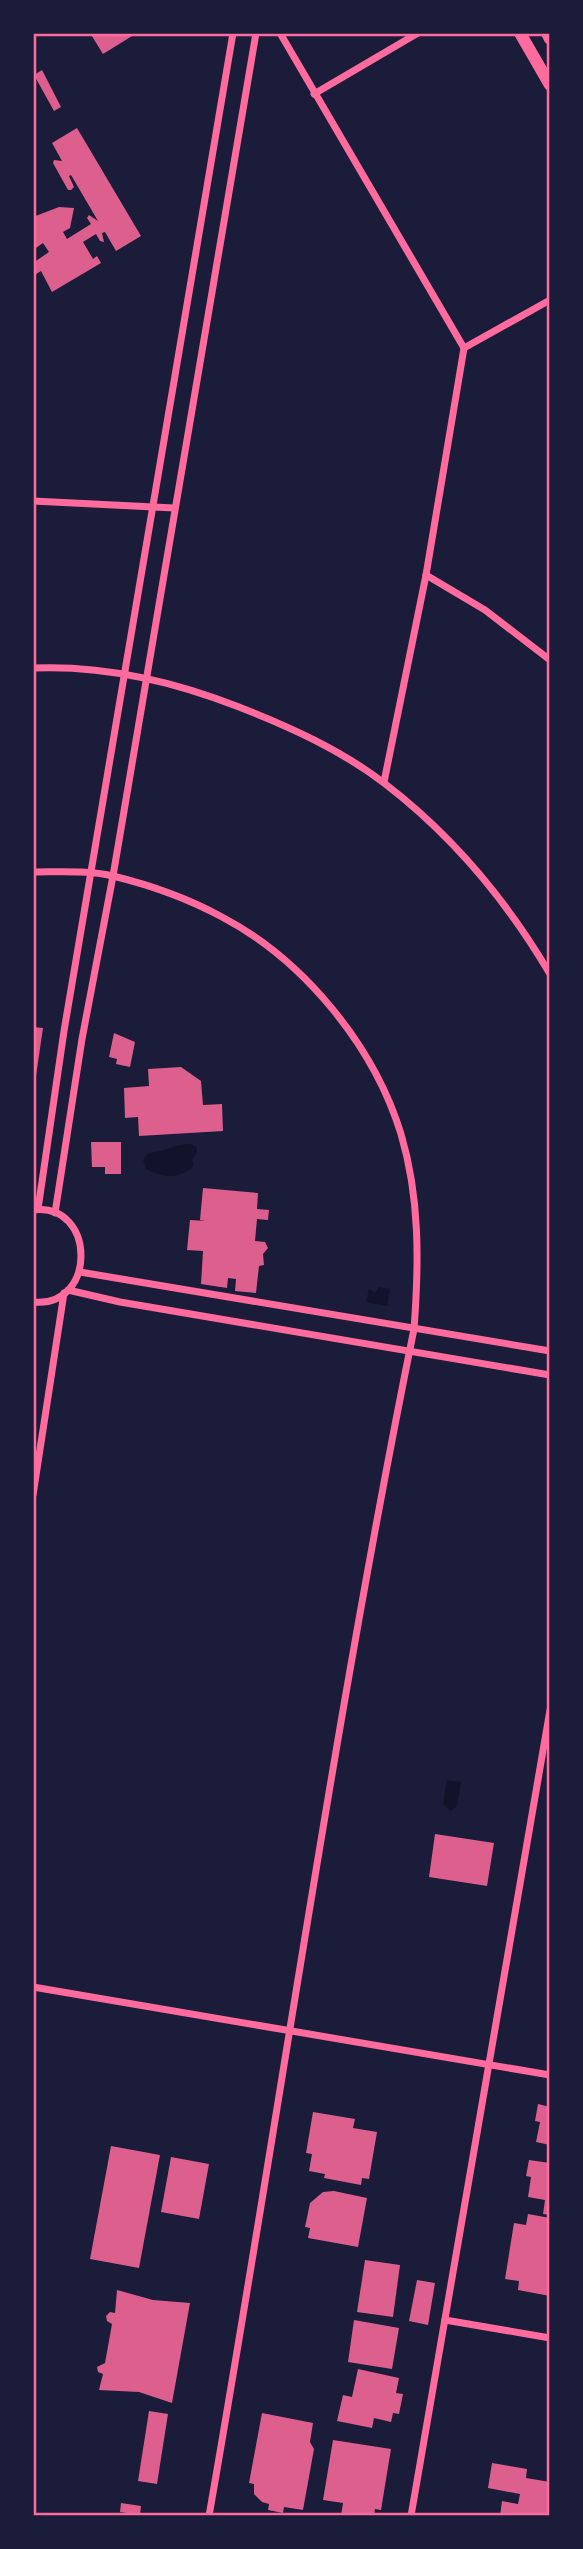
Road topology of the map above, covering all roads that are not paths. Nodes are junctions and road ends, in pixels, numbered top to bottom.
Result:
1 (233, 33) edge
2 (256, 33) edge
3 (280, 33) edge
4 (418, 33) edge
5 (520, 33) edge
6 (547, 33) edge
7 (550, 39) edge
8 (550, 85) edge
9 (314, 94) junction
10 (550, 300) edge
11 (464, 348) junction
12 (33, 501) edge
13 (154, 506) junction
14 (174, 508) junction
15 (426, 575) junction
16 (550, 660) edge
17 (33, 668) edge
18 (126, 674) junction
19 (146, 677) junction
20 (384, 782) junction
21 (33, 872) edge
22 (92, 873) junction
23 (113, 876) junction
24 (550, 974) edge
25 (36, 1210) edge
26 (55, 1213) junction
27 (80, 1272) junction
28 (66, 1291) junction
29 (33, 1303) edge
30 (414, 1329) junction
31 (410, 1351) junction
32 (550, 1351) edge
33 (550, 1375) edge
34 (33, 1495) edge
35 (550, 1710) edge
36 (33, 1987) edge
37 (291, 2031) junction
38 (488, 2064) junction
39 (550, 2075) edge
40 (445, 2320) junction
41 (550, 2338) edge
42 (209, 2516) edge
43 (411, 2516) edge

1 - 13 street
2 - 14 street
3 - 9 street
4 - 9 street
5 - 8 main road
6 - 7 main road
9 - 11 street
10 - 11 street
11 - 15 street
12 - 13 street
13 - 14 street
13 - 18 street
14 - 19 street
15 - 16 street
15 - 20 street
17 - 18 street
18 - 19 street
18 - 22 street
19 - 20 street
19 - 23 street
20 - 24 street
21 - 22 street
22 - 23 street
22 - 25 street
23 - 26 street
23 - 30 street
25 - 26 street
26 - 27 street
27 - 28 street
27 - 30 street
28 - 29 street
28 - 31 street
28 - 34 street
30 - 31 street
30 - 32 street
31 - 33 street
31 - 37 street
35 - 38 street
36 - 37 street
37 - 38 street
37 - 42 street
38 - 39 street
38 - 40 street
40 - 41 street
40 - 43 street

